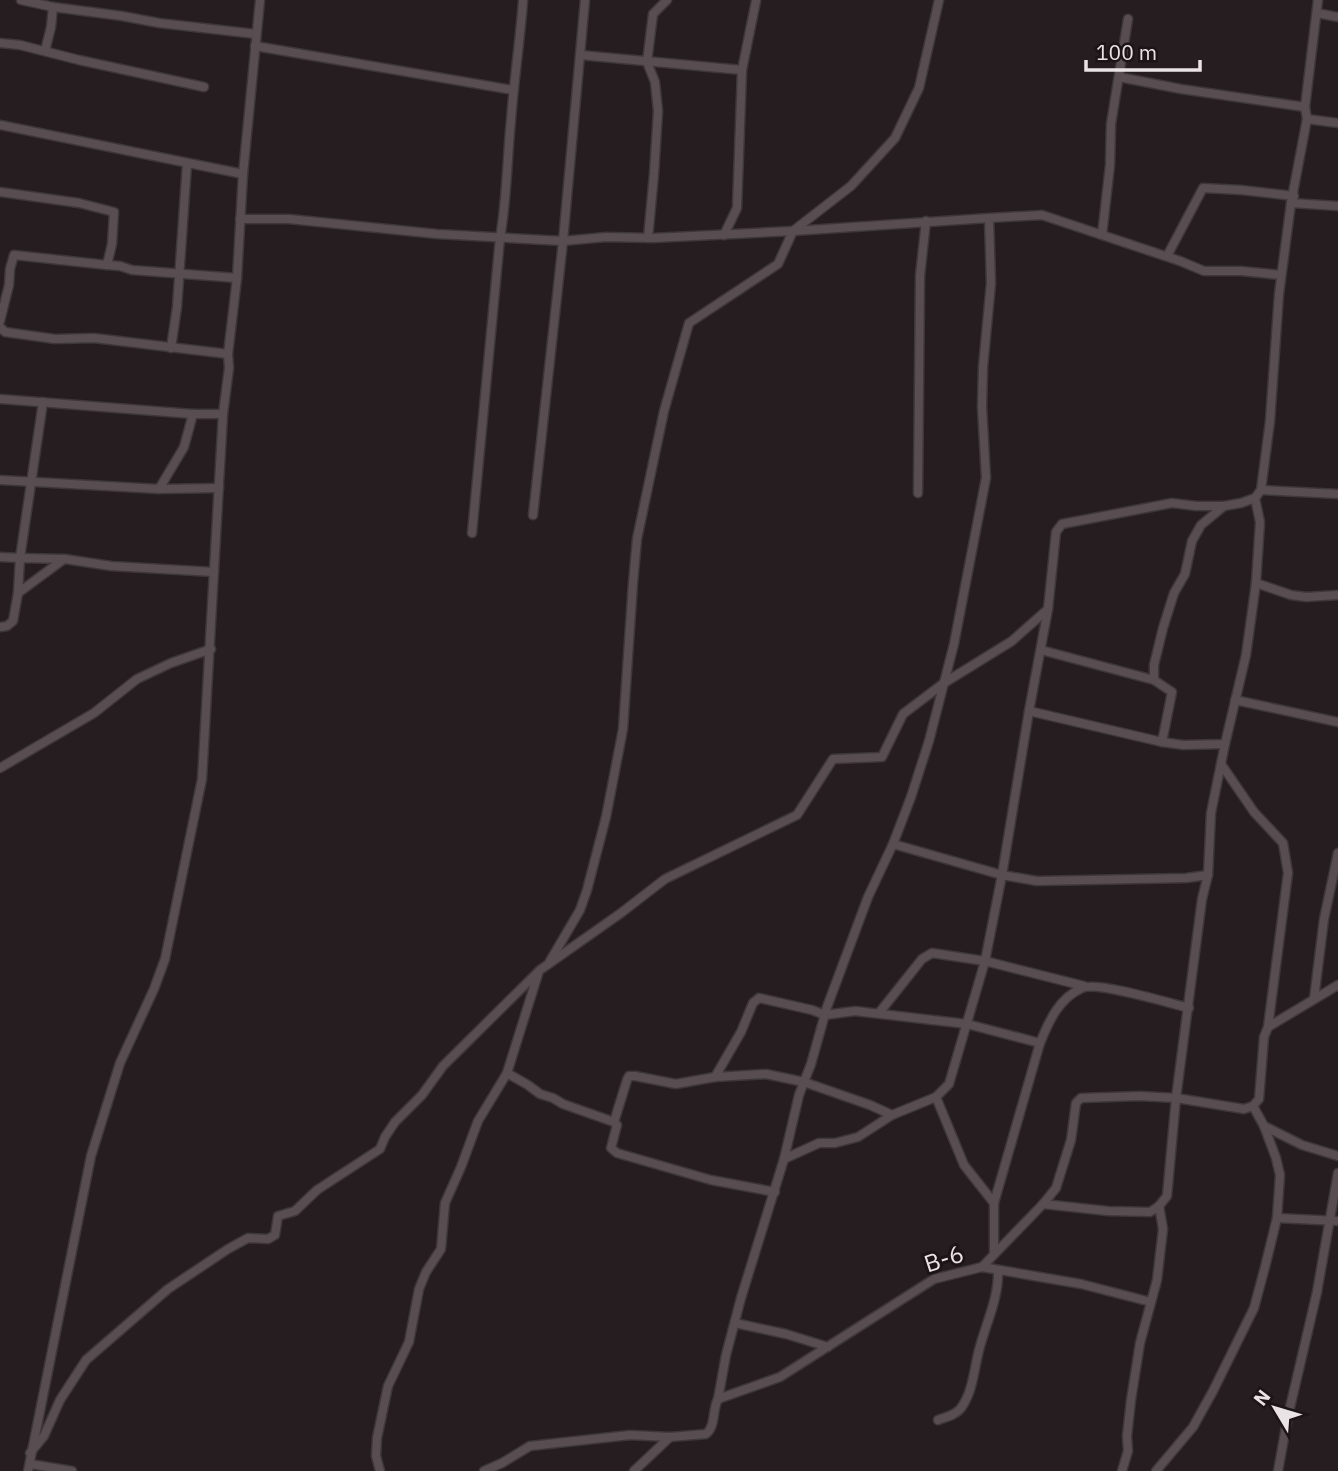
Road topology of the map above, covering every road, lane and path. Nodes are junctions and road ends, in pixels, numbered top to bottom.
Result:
1 (20, 0) edge
2 (260, 0) edge
3 (513, 0) edge
4 (585, 0) edge
5 (654, 0) edge
6 (667, 0) edge
7 (756, 0) edge
8 (939, 0) edge
9 (1318, 0) edge
10 (523, 1) edge
11 (53, 7) junction
12 (653, 13) junction
13 (1317, 13) junction
14 (1338, 18) edge
15 (1128, 19) dead end
16 (256, 34) junction
17 (0, 43) edge
18 (255, 46) junction
19 (45, 51) junction
20 (580, 55) junction
21 (647, 62) junction
22 (742, 70) junction
23 (1119, 77) junction
24 (204, 87) dead end
25 (513, 90) junction
26 (1305, 107) junction
27 (1307, 119) junction
28 (1338, 123) edge
29 (0, 125) edge
30 (187, 164) junction
31 (243, 174) junction
32 (0, 192) edge
33 (1292, 200) junction
34 (1338, 205) edge
35 (989, 218) junction
36 (240, 219) junction
37 (926, 221) junction
38 (793, 231) junction
39 (723, 234) junction
40 (1102, 235) junction
41 (500, 238) junction
42 (648, 238) junction
43 (563, 241) junction
44 (1167, 256) junction
45 (107, 265) junction
46 (0, 269) edge
47 (10, 270) junction
48 (178, 274) junction
49 (1281, 275) junction
50 (237, 278) junction
51 (0, 321) edge
52 (0, 327) edge
53 (171, 348) junction
54 (228, 354) junction
55 (0, 399) edge
56 (43, 402) junction
57 (193, 414) junction
58 (223, 414) junction
59 (0, 480) edge
60 (31, 481) junction
61 (219, 488) junction
62 (159, 489) junction
63 (918, 493) dead end
64 (1258, 494) junction
65 (1338, 495) edge
66 (1224, 506) junction
67 (533, 515) dead end
68 (472, 533) dead end
69 (0, 557) edge
70 (20, 558) junction
71 (65, 559) junction
72 (214, 572) junction
73 (1256, 583) junction
74 (18, 593) junction
75 (1338, 595) edge
76 (1048, 609) junction
77 (0, 627) edge
78 (211, 649) junction
79 (1041, 650) junction
80 (1154, 680) junction
81 (944, 683) junction
82 (1235, 700) junction
83 (1029, 711) junction
84 (1338, 722) edge
85 (1162, 742) junction
86 (1225, 744) junction
87 (1221, 764) junction
88 (0, 768) edge
89 (894, 844) junction
90 (1338, 853) edge
91 (1002, 875) junction
92 (1208, 875) junction
93 (985, 961) junction
94 (549, 964) junction
95 (540, 970) junction
96 (1338, 985) edge
97 (1084, 986) junction
98 (1314, 999) junction
99 (1189, 1008) junction
100 (879, 1013) junction
101 (825, 1015) junction
102 (967, 1024) junction
103 (1268, 1027) junction
104 (1040, 1043) junction
105 (507, 1073) junction
106 (715, 1077) junction
107 (804, 1082) junction
108 (936, 1097) junction
109 (1176, 1098) junction
110 (1253, 1106) junction
111 (892, 1115) junction
112 (614, 1122) junction
113 (1264, 1126) junction
114 (1338, 1156) edge
115 (784, 1159) junction
116 (1338, 1173) edge
117 (775, 1192) junction
118 (994, 1203) junction
119 (1043, 1205) junction
120 (1159, 1206) junction
121 (1278, 1218) junction
122 (1334, 1221) edge
123 (994, 1254) junction
124 (982, 1267) junction
125 (998, 1270) junction
126 (1151, 1302) junction
127 (735, 1323) junction
128 (828, 1347) junction
129 (718, 1399) junction
130 (937, 1420) dead end
131 (670, 1437) junction
132 (30, 1453) junction
133 (30, 1469) edge
134 (72, 1471) edge
135 (380, 1471) edge
136 (484, 1471) edge
137 (634, 1471) edge
138 (1122, 1471) edge
139 (1156, 1471) edge
140 (1278, 1471) edge

1 - 11 street
2 - 16 street
3 - 10 street
4 - 20 street
5 - 12 street
6 - 12 street
7 - 22 street
8 - 38 street
9 - 13 street
10 - 25 street
11 - 16 street
11 - 19 street
12 - 21 street
13 - 14 street
13 - 26 street
15 - 23 street
16 - 18 street
17 - 19 street
18 - 25 street
18 - 31 street
19 - 24 street
20 - 21 street
20 - 43 street
21 - 22 street
21 - 42 street
22 - 39 street
23 - 26 street
23 - 40 street
25 - 41 street
26 - 27 street
27 - 28 street
27 - 33 street
29 - 30 street
30 - 31 street
30 - 48 street
31 - 36 street
32 - 45 street
33 - 34 street
33 - 44 street
33 - 49 street
35 - 37 street
35 - 40 street
35 - 81 street
36 - 41 street
36 - 50 street
37 - 38 street
37 - 63 street
38 - 39 street
38 - 94 street
39 - 42 street
40 - 44 street
41 - 43 street
41 - 68 street
42 - 43 street
43 - 67 street
44 - 49 street
45 - 47 street
45 - 48 street
46 - 47 street
47 - 51 street
48 - 50 street
48 - 53 street
49 - 64 street
50 - 54 street
52 - 53 street
53 - 54 street
54 - 58 street
55 - 56 street
56 - 57 street
56 - 60 street
57 - 58 street
57 - 62 street
58 - 61 street
59 - 60 street
60 - 62 street
60 - 70 street
61 - 62 street
61 - 72 street
64 - 65 street
64 - 66 street
64 - 73 street
66 - 76 street
66 - 80 street
69 - 70 street
70 - 71 street
70 - 74 street
71 - 72 street
71 - 74 street
72 - 78 street
73 - 75 street
73 - 82 street
74 - 77 street
76 - 79 street
76 - 81 street
78 - 88 street
78 - 132 street
79 - 80 street
79 - 83 street
80 - 85 street
81 - 89 street
81 - 94 street
82 - 84 street
82 - 86 street
83 - 85 street
83 - 91 street
85 - 86 street
86 - 87 street
87 - 92 street
87 - 103 street
89 - 91 street
89 - 101 street
90 - 98 street
91 - 92 street
91 - 93 street
92 - 99 street
93 - 97 street
93 - 100 street
93 - 102 street
94 - 95 street
95 - 105 street
95 - 132 street
96 - 98 street
97 - 99 street
97 - 104 street
98 - 103 street
99 - 109 street
100 - 101 street
100 - 102 street
101 - 106 street
101 - 107 street
102 - 104 street
102 - 108 street
103 - 110 street
104 - 118 street
105 - 112 street
105 - 135 street
106 - 107 street
106 - 112 street
107 - 111 street
107 - 115 street
108 - 111 street
108 - 118 street
109 - 110 street, B-6
109 - 119 street, B-6
109 - 120 street
110 - 113 street
111 - 115 street
112 - 117 street
113 - 114 street
113 - 121 street
115 - 117 street
116 - 122 street
117 - 127 street
118 - 123 street
119 - 120 street
119 - 123 street, B-6
120 - 126 street
121 - 122 street
121 - 139 street
122 - 140 street
123 - 124 street, B-6
124 - 125 street
124 - 128 street, B-6
125 - 126 street
125 - 130 street
126 - 138 street
127 - 128 street
127 - 129 street
128 - 129 street, B-6
129 - 131 street
131 - 136 street
131 - 137 street
132 - 133 street
133 - 134 street

